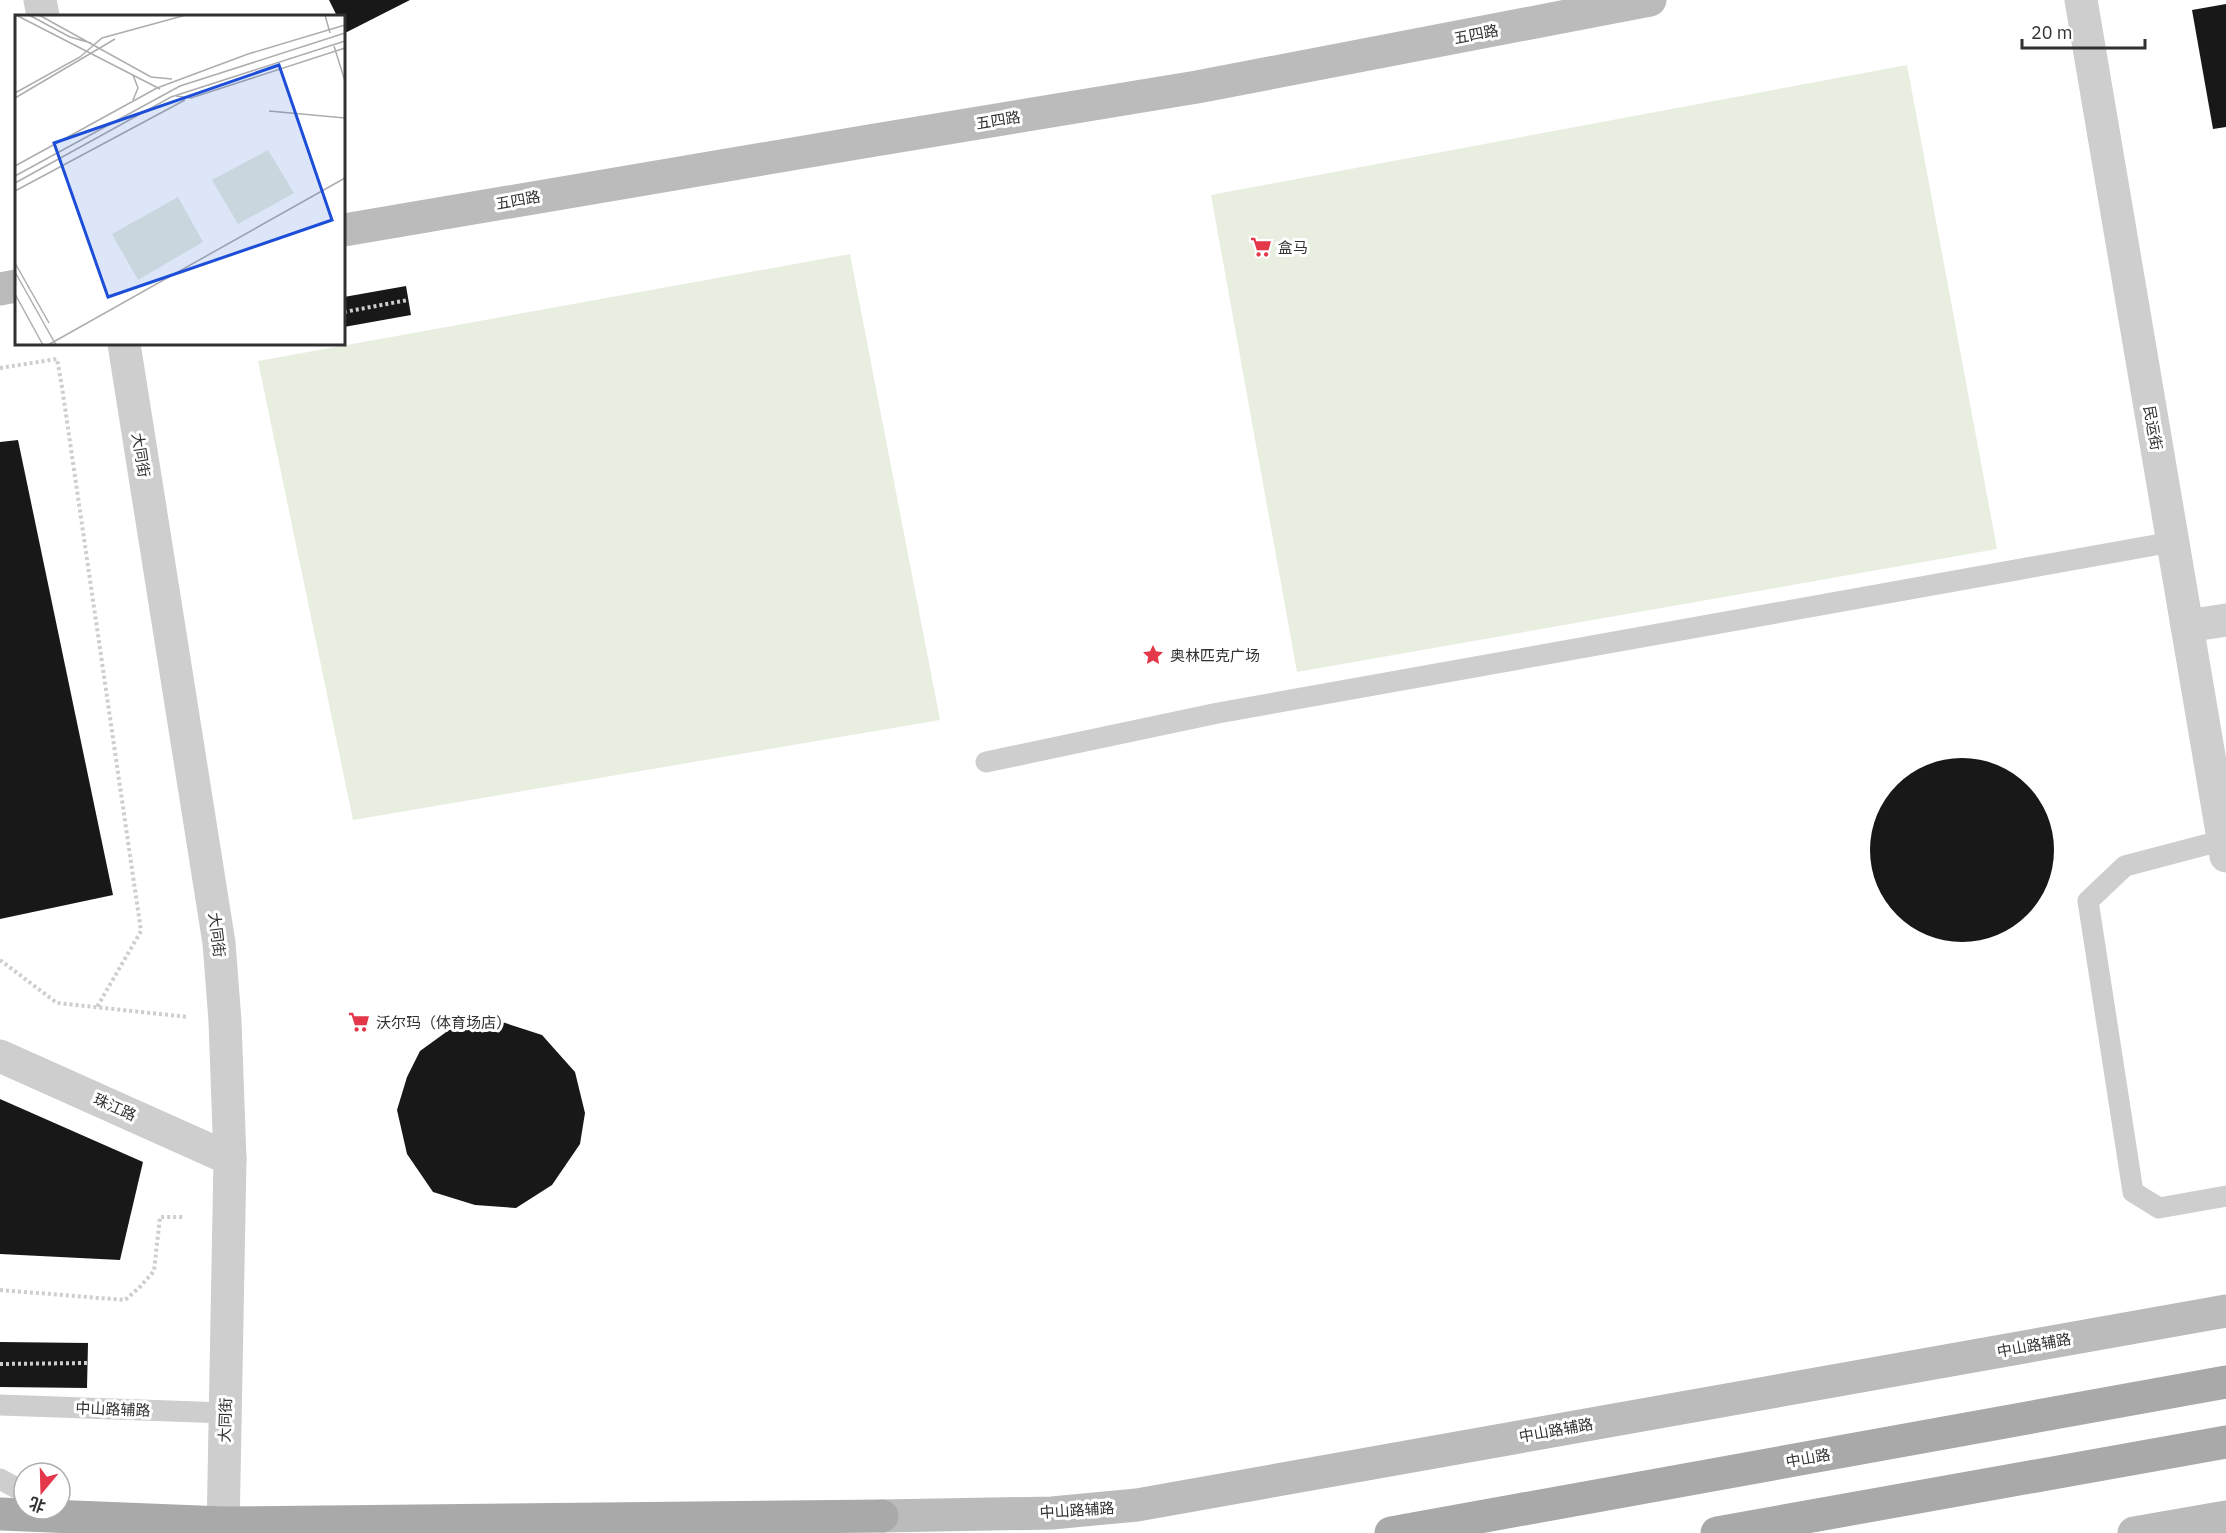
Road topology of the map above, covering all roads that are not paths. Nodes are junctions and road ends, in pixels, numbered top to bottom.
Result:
1 (40, 0) edge
2 (1650, 0) edge
3 (2081, 0) edge
4 (43, 15) edge
5 (345, 230) edge
6 (15, 286) edge
7 (0, 289) edge
8 (124, 345) edge
9 (2172, 542) junction
10 (2226, 620) edge
11 (2187, 626) junction
12 (986, 762) dead end
13 (2225, 848) edge
14 (0, 1056) edge
15 (231, 1159) junction
16 (2226, 1196) edge
17 (2226, 1311) edge
18 (2226, 1382) edge
19 (0, 1405) edge
20 (226, 1413) junction
21 (2226, 1442) edge
22 (72, 1514) edge
23 (882, 1516) junction
24 (2226, 1517) edge
25 (224, 1528) edge
26 (929, 1533) edge
27 (1391, 1533) edge
28 (1717, 1533) edge
29 (2134, 1533) edge

1 - 4 street
2 - 5 main road, 五四路
3 - 9 street, 民运街
6 - 7 main road
8 - 15 street, 大同街
9 - 11 street, 民运街
9 - 12 lane
10 - 11 street
11 - 13 street, 民运街
13 - 16 lane
14 - 15 street, 珠江路
15 - 20 street, 大同街
17 - 23 main road, 中山路辅路
18 - 27 main road, 中山路
19 - 20 lane, 中山路辅路
20 - 25 street, 大同街
21 - 28 main road
22 - 25 main road
23 - 25 main road
23 - 26 main road
24 - 29 main road

